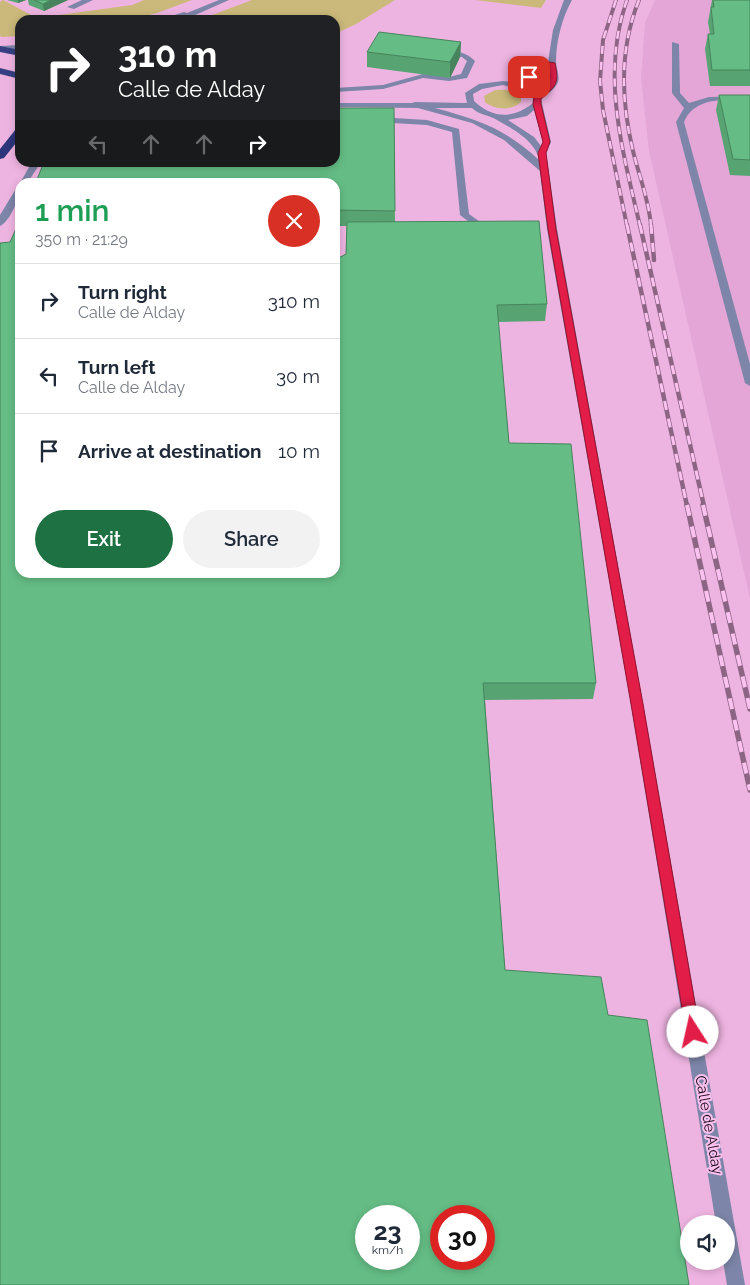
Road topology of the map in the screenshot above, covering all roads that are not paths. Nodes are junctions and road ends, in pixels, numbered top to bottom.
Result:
1 (89, 0) edge
2 (226, 0) edge
3 (568, 0) edge
4 (71, 7) dead end
5 (199, 10) junction
6 (181, 15) edge
7 (188, 15) edge
8 (675, 44) dead end
9 (15, 48) edge
10 (0, 49) edge
11 (435, 51) edge
12 (15, 52) edge
13 (552, 63) junction
14 (0, 71) edge
15 (15, 75) edge
16 (514, 84) junction
17 (340, 90) edge
18 (469, 95) junction
19 (750, 98) edge
20 (537, 101) junction
21 (340, 104) edge
22 (415, 104) junction
23 (471, 106) junction
24 (688, 107) junction
25 (496, 116) junction
26 (370, 120) edge
27 (15, 137) edge
28 (15, 151) edge
29 (542, 153) junction
30 (0, 156) edge
31 (0, 162) edge
32 (34, 167) edge
33 (544, 170) junction
34 (27, 178) edge
35 (15, 198) edge
36 (0, 223) edge
37 (480, 226) junction
38 (461, 227) edge
39 (498, 227) edge
40 (750, 383) edge
41 (723, 1215) edge
42 (733, 1270) edge
43 (736, 1285) edge

1 - 4 street
2 - 5 street
3 - 13 street
5 - 6 street
5 - 7 street
8 - 24 street
9 - 10 street
10 - 12 highway
11 - 17 street
13 - 16 street
13 - 20 street
14 - 15 highway
16 - 18 street
16 - 20 street
18 - 22 street
18 - 23 street
19 - 24 street
20 - 25 street
20 - 29 street, Calle de Alday
21 - 22 street
22 - 23 street
22 - 33 street
23 - 25 street
24 - 40 street
25 - 29 street
26 - 37 street
27 - 30 highway
28 - 31 highway
29 - 33 street, Calle de Alday
32 - 34 street
33 - 41 street, Calle de Alday
35 - 36 street
37 - 38 street
37 - 39 street
42 - 43 street

